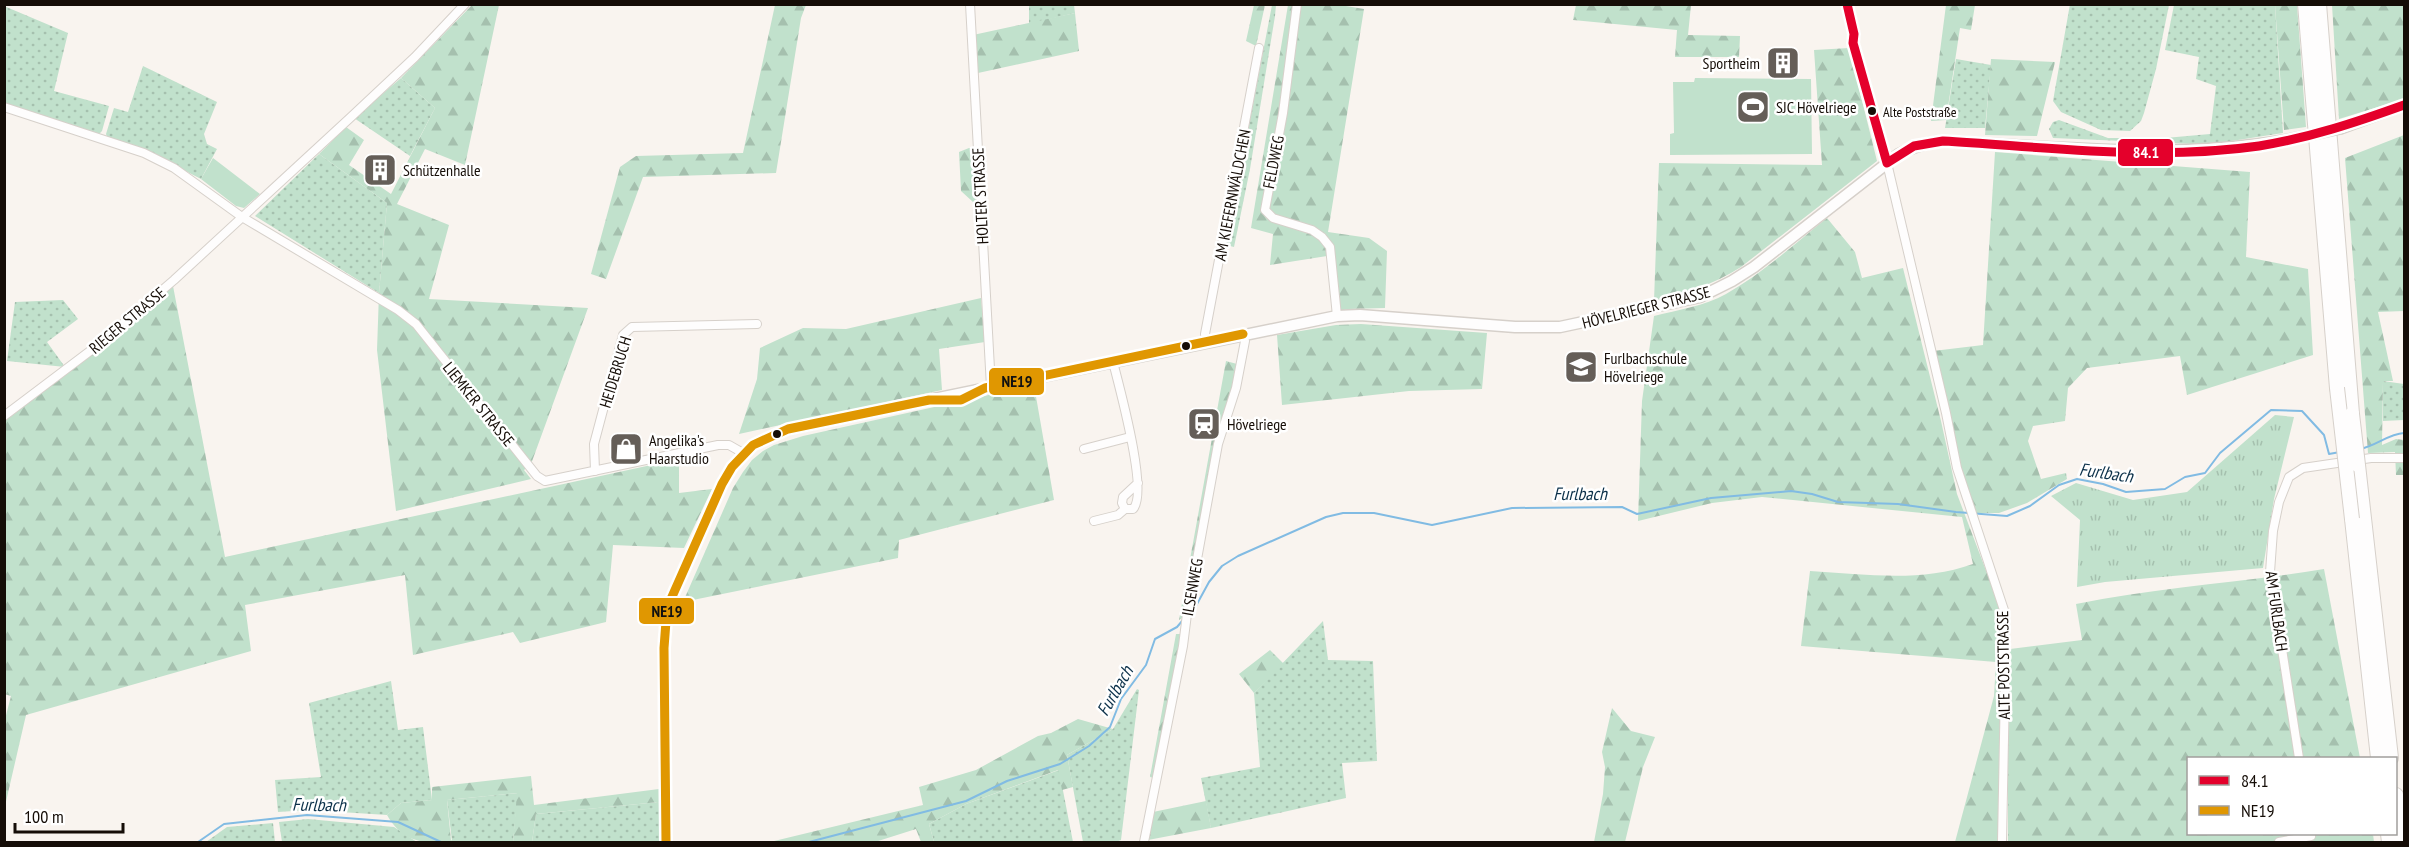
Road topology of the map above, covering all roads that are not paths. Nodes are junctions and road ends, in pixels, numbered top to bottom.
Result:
1 (465, 4) edge
2 (970, 4) edge
3 (1297, 4) edge
4 (1847, 4) edge
5 (2305, 4) edge
6 (2319, 4) edge
7 (1259, 48) dead end
8 (2404, 105) edge
9 (4, 107) edge
10 (1887, 163) junction
11 (242, 217) junction
12 (1337, 316) junction
13 (757, 324) dead end
14 (1243, 334) junction
15 (1206, 342) junction
16 (1113, 362) junction
17 (988, 388) junction
18 (4, 416) edge
19 (1130, 437) junction
20 (1084, 449) dead end
21 (743, 453) junction
22 (2404, 458) edge
23 (595, 471) junction
24 (1138, 483) junction
25 (1125, 509) junction
26 (1094, 521) dead end
27 (2299, 757) edge
28 (2378, 757) edge
29 (2391, 757) edge
30 (2397, 803) edge
31 (2310, 835) edge
32 (666, 843) edge
33 (1144, 843) edge
34 (2002, 843) edge
35 (2279, 843) edge
36 (2402, 843) edge

1 - 11 street, RIEGER STRASSE
2 - 17 street, HOLTER STRASSE
3 - 12 street, FELDWEG
4 - 10 main road, ALTE POSTSTRASSE
5 - 28 highway, bridge
6 - 29 highway, bridge
7 - 15 street, AM KIEFERNWÄLDCHEN
8 - 10 main road, HÖVELRIEGER STRASSE, bridge
9 - 11 street
10 - 12 main road, HÖVELRIEGER STRASSE
10 - 34 street, ALTE POSTSTRASSE
11 - 18 street, RIEGER STRASSE
11 - 23 street, LIEMKER STRASSE
12 - 14 main road, HÖVELRIEGER STRASSE
13 - 23 street, HEIDEBRUCH
14 - 15 main road, HÖVELRIEGER STRASSE
14 - 33 street, ILSENWEG
15 - 16 main road, HÖVELRIEGER STRASSE
16 - 17 main road, HÖVELRIEGER STRASSE
16 - 19 street
17 - 21 main road, HÖVELRIEGER STRASSE
19 - 20 street
19 - 24 street
21 - 23 street, LIEMKER STRASSE
21 - 32 main road, HÖVELRIEGER STRASSE
22 - 27 street, AM FURLBACH
24 - 25 street
24 - 25 street
25 - 26 street
30 - 36 highway
31 - 35 street

